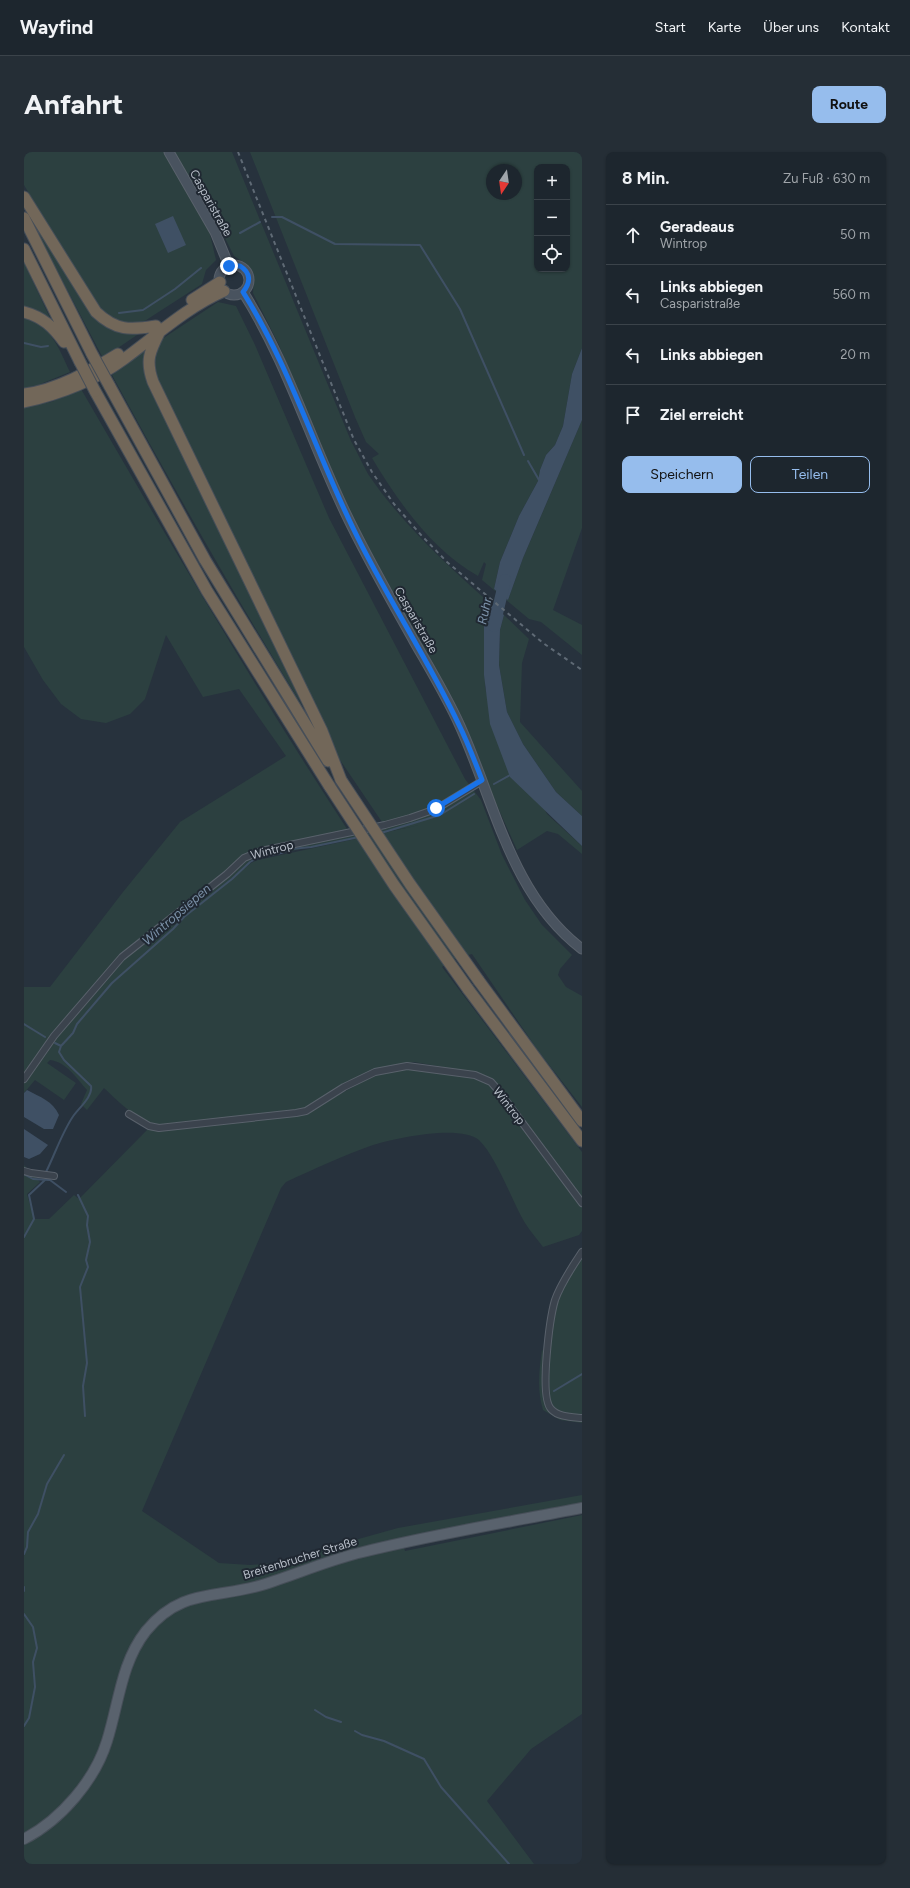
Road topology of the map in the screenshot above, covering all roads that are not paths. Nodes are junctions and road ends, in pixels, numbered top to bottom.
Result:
1 (169, 152) edge
2 (24, 197) edge
3 (24, 218) edge
4 (24, 249) edge
5 (229, 266) junction
6 (222, 286) junction
7 (243, 292) junction
8 (24, 312) edge
9 (158, 329) junction
10 (80, 362) junction
11 (24, 394) edge
12 (24, 402) edge
13 (341, 780) junction
14 (482, 780) junction
15 (582, 949) edge
16 (24, 1079) edge
17 (129, 1114) dead end
18 (582, 1121) edge
19 (582, 1141) edge
20 (24, 1171) edge
21 (54, 1176) dead end
22 (582, 1203) edge
23 (582, 1252) edge
24 (582, 1418) edge
25 (582, 1508) edge
26 (24, 1839) edge

1 - 5 main road, Casparistraße
2 - 9 highway
3 - 13 highway, bridge
4 - 10 highway
5 - 6 main road
5 - 7 main road
6 - 7 main road
6 - 9 highway
7 - 14 main road, Casparistraße
8 - 10 highway
9 - 11 highway
9 - 12 highway
9 - 13 highway
10 - 19 highway, bridge
13 - 18 highway, bridge
14 - 15 main road, Casparistraße
14 - 16 street, Wintrop
17 - 22 street, Wintrop
20 - 21 street
23 - 24 street
25 - 26 main road, Breitenbrucher Straße

